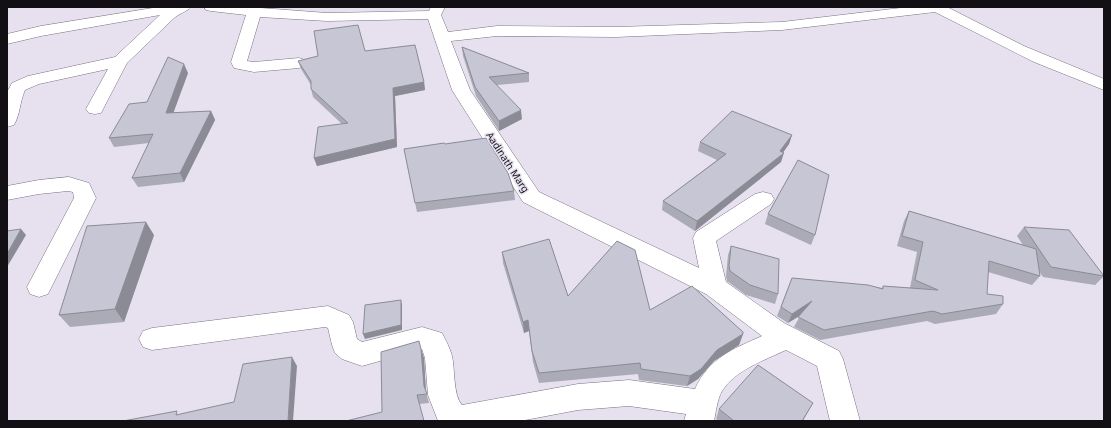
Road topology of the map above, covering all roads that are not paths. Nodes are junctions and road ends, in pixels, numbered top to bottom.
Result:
1 (183, 7) edge
2 (211, 7) edge
3 (214, 7) edge
4 (937, 7) edge
5 (436, 11) edge
6 (254, 12) junction
7 (441, 37) junction
8 (7, 39) edge
9 (120, 61) junction
10 (299, 63) edge
11 (1104, 85) edge
12 (95, 109) dead end
13 (7, 121) edge
14 (7, 193) edge
15 (763, 199) dead end
16 (39, 287) dead end
17 (715, 287) junction
18 (781, 334) junction
19 (152, 339) dead end
20 (701, 412) edge
21 (845, 421) edge

1 - 8 street
1 - 9 street
2 - 3 street
3 - 6 street
4 - 7 street
4 - 11 street
5 - 6 street
5 - 7 street, Aadinath Marg
6 - 10 street
7 - 17 street, Aadinath Marg
9 - 12 street
9 - 13 street
14 - 16 street
15 - 17 street
17 - 18 street, Aadinath Marg
18 - 20 street
18 - 21 street
19 - 20 street

